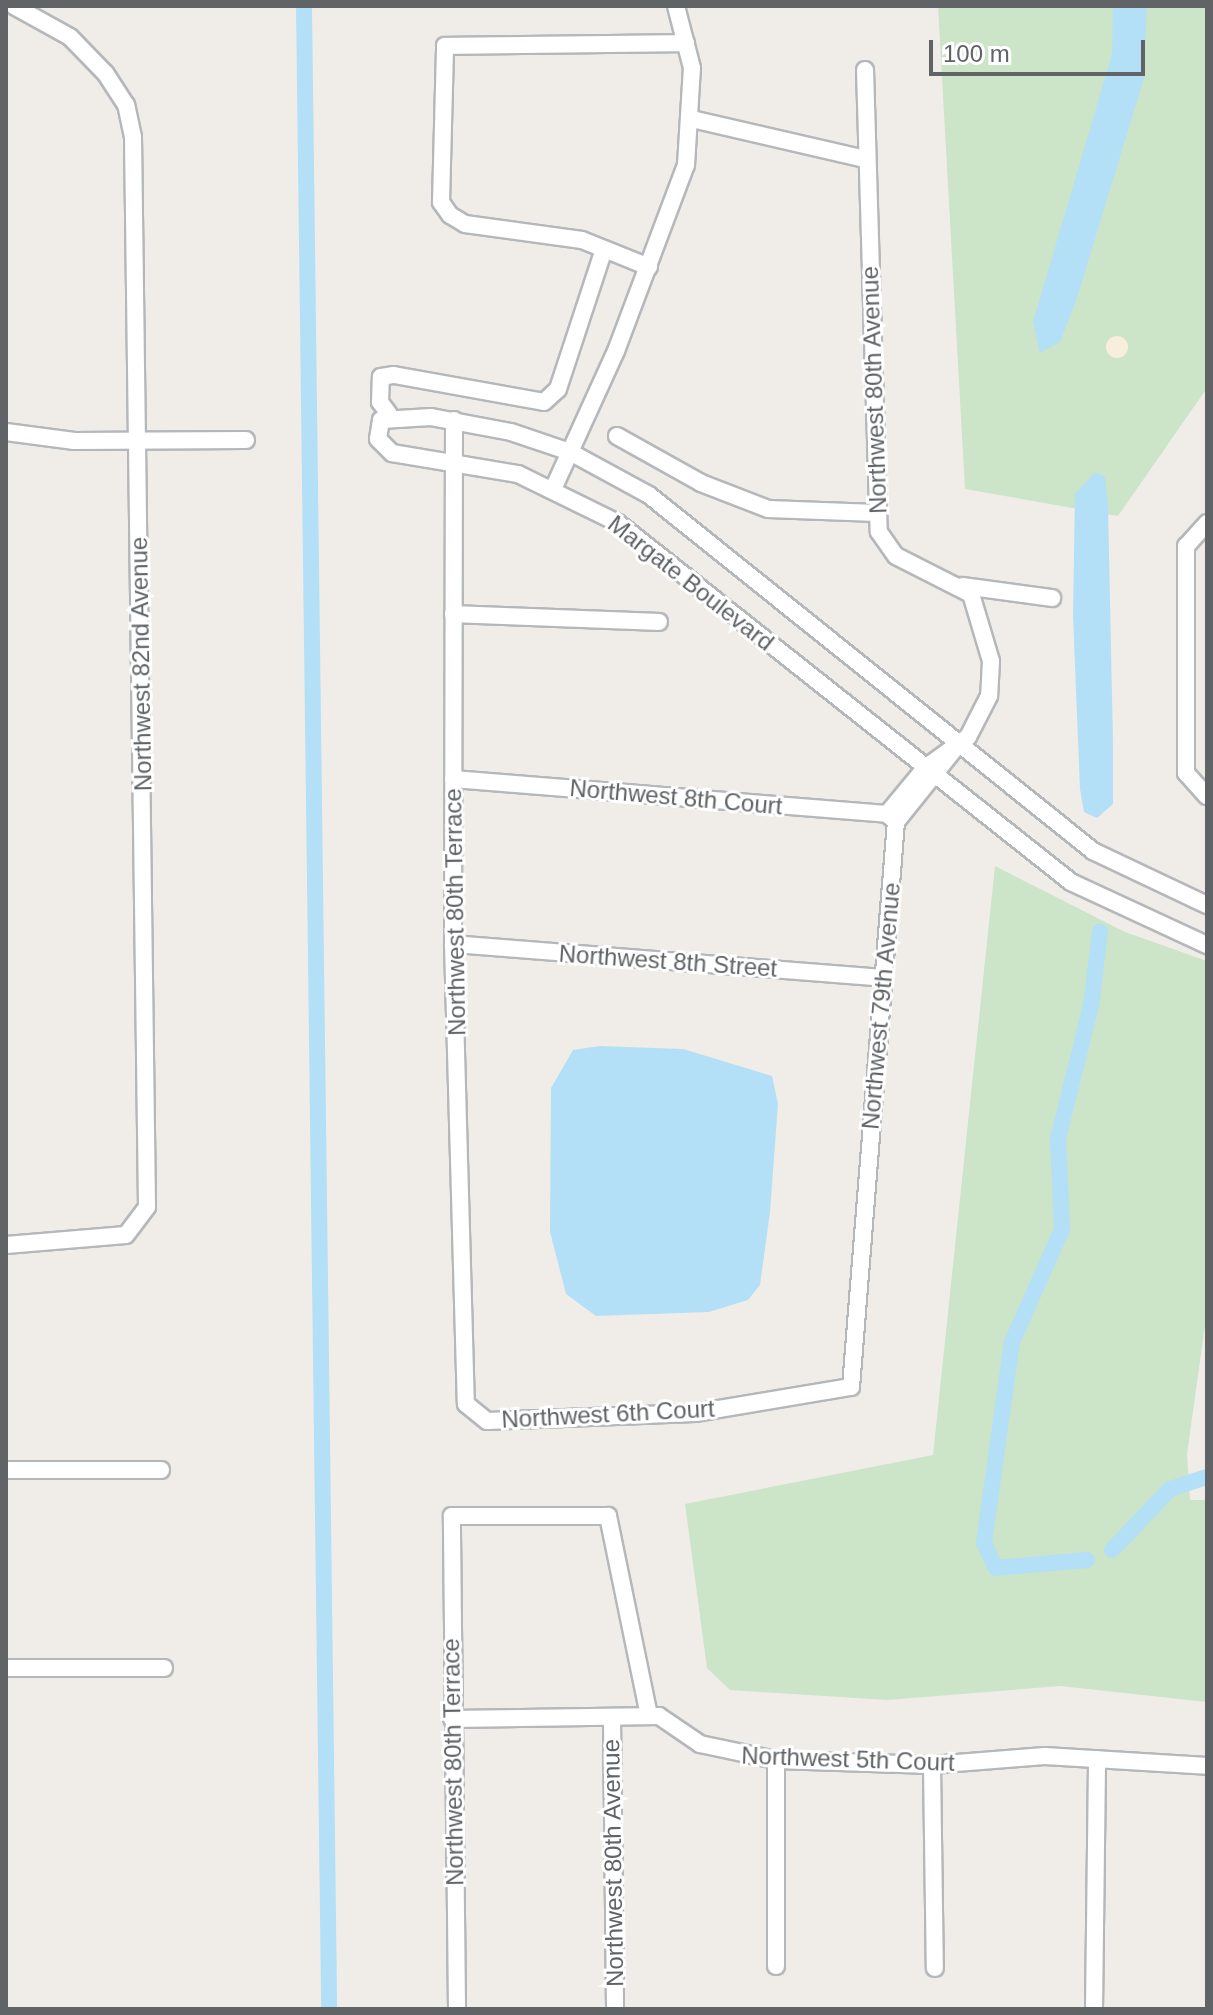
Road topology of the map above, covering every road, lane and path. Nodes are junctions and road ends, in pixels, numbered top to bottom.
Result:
1 (14, 6) edge
2 (676, 6) edge
3 (686, 43) junction
4 (865, 70) dead end
5 (692, 119) junction
6 (865, 159) junction
7 (604, 249) junction
8 (649, 267) junction
9 (389, 414) junction
10 (454, 420) junction
11 (6, 432) edge
12 (617, 436) dead end
13 (246, 440) dead end
14 (136, 442) junction
15 (570, 452) junction
16 (449, 459) junction
17 (554, 487) junction
18 (877, 513) junction
19 (1207, 523) edge
20 (963, 586) junction
21 (1052, 598) dead end
22 (453, 614) junction
23 (659, 622) dead end
24 (958, 745) junction
25 (930, 772) junction
26 (453, 779) junction
27 (1207, 796) edge
28 (892, 818) junction
29 (1207, 905) edge
30 (453, 944) junction
31 (1207, 945) edge
32 (882, 978) junction
33 (6, 1245) edge
34 (851, 1387) joint
35 (466, 1404) joint
36 (6, 1470) edge
37 (161, 1470) dead end
38 (6, 1668) edge
39 (164, 1668) dead end
40 (649, 1716) junction
41 (612, 1718) junction
42 (452, 1719) junction
43 (1097, 1759) junction
44 (776, 1760) junction
45 (932, 1765) junction
46 (1207, 1766) edge
47 (776, 1966) dead end
48 (935, 1968) dead end
49 (457, 2009) edge
50 (615, 2009) edge
51 (1094, 2009) edge

1 - 14 street, Northwest 82nd Avenue
2 - 3 street
3 - 5 street
3 - 7 street
4 - 6 street, Northwest 80th Avenue
5 - 6 street
5 - 8 street
6 - 18 street, Northwest 80th Avenue
7 - 8 street
7 - 9 street
8 - 15 street
9 - 10 street, Margate Boulevard
9 - 16 street, Margate Boulevard
10 - 15 street, Margate Boulevard
10 - 16 street, Northwest 80th Terrace
11 - 14 street
12 - 18 street
13 - 14 street
14 - 33 street, Northwest 82nd Avenue
15 - 17 street
15 - 24 street, Margate Boulevard
16 - 17 street, Margate Boulevard
16 - 22 street, Northwest 80th Terrace
17 - 25 street, Margate Boulevard
18 - 20 street, Northwest 80th Avenue
19 - 27 street
20 - 21 street, Northwest 80th Avenue
20 - 24 street
22 - 23 street
22 - 26 street, Northwest 80th Terrace
24 - 25 street
24 - 29 street, Margate Boulevard
25 - 28 street
25 - 31 street, Margate Boulevard
26 - 28 street, Northwest 8th Court
26 - 30 street, Northwest 80th Terrace
28 - 32 street, Northwest 79th Avenue
30 - 32 street, Northwest 8th Street
30 - 35 street, Northwest 80th Terrace
32 - 34 street, Northwest 79th Avenue
34 - 35 street, Northwest 6th Court
36 - 37 street
38 - 39 street
40 - 41 street, Northwest 5th Court
40 - 42 street, Northwest 80th Terrace
40 - 44 street, Northwest 5th Court
41 - 42 street, Northwest 5th Court
41 - 50 street, Northwest 80th Avenue
42 - 49 street, Northwest 80th Terrace
43 - 45 street, Northwest 5th Court
43 - 46 street, Northwest 5th Court
43 - 51 street
44 - 45 street, Northwest 5th Court
44 - 47 street
45 - 48 street

